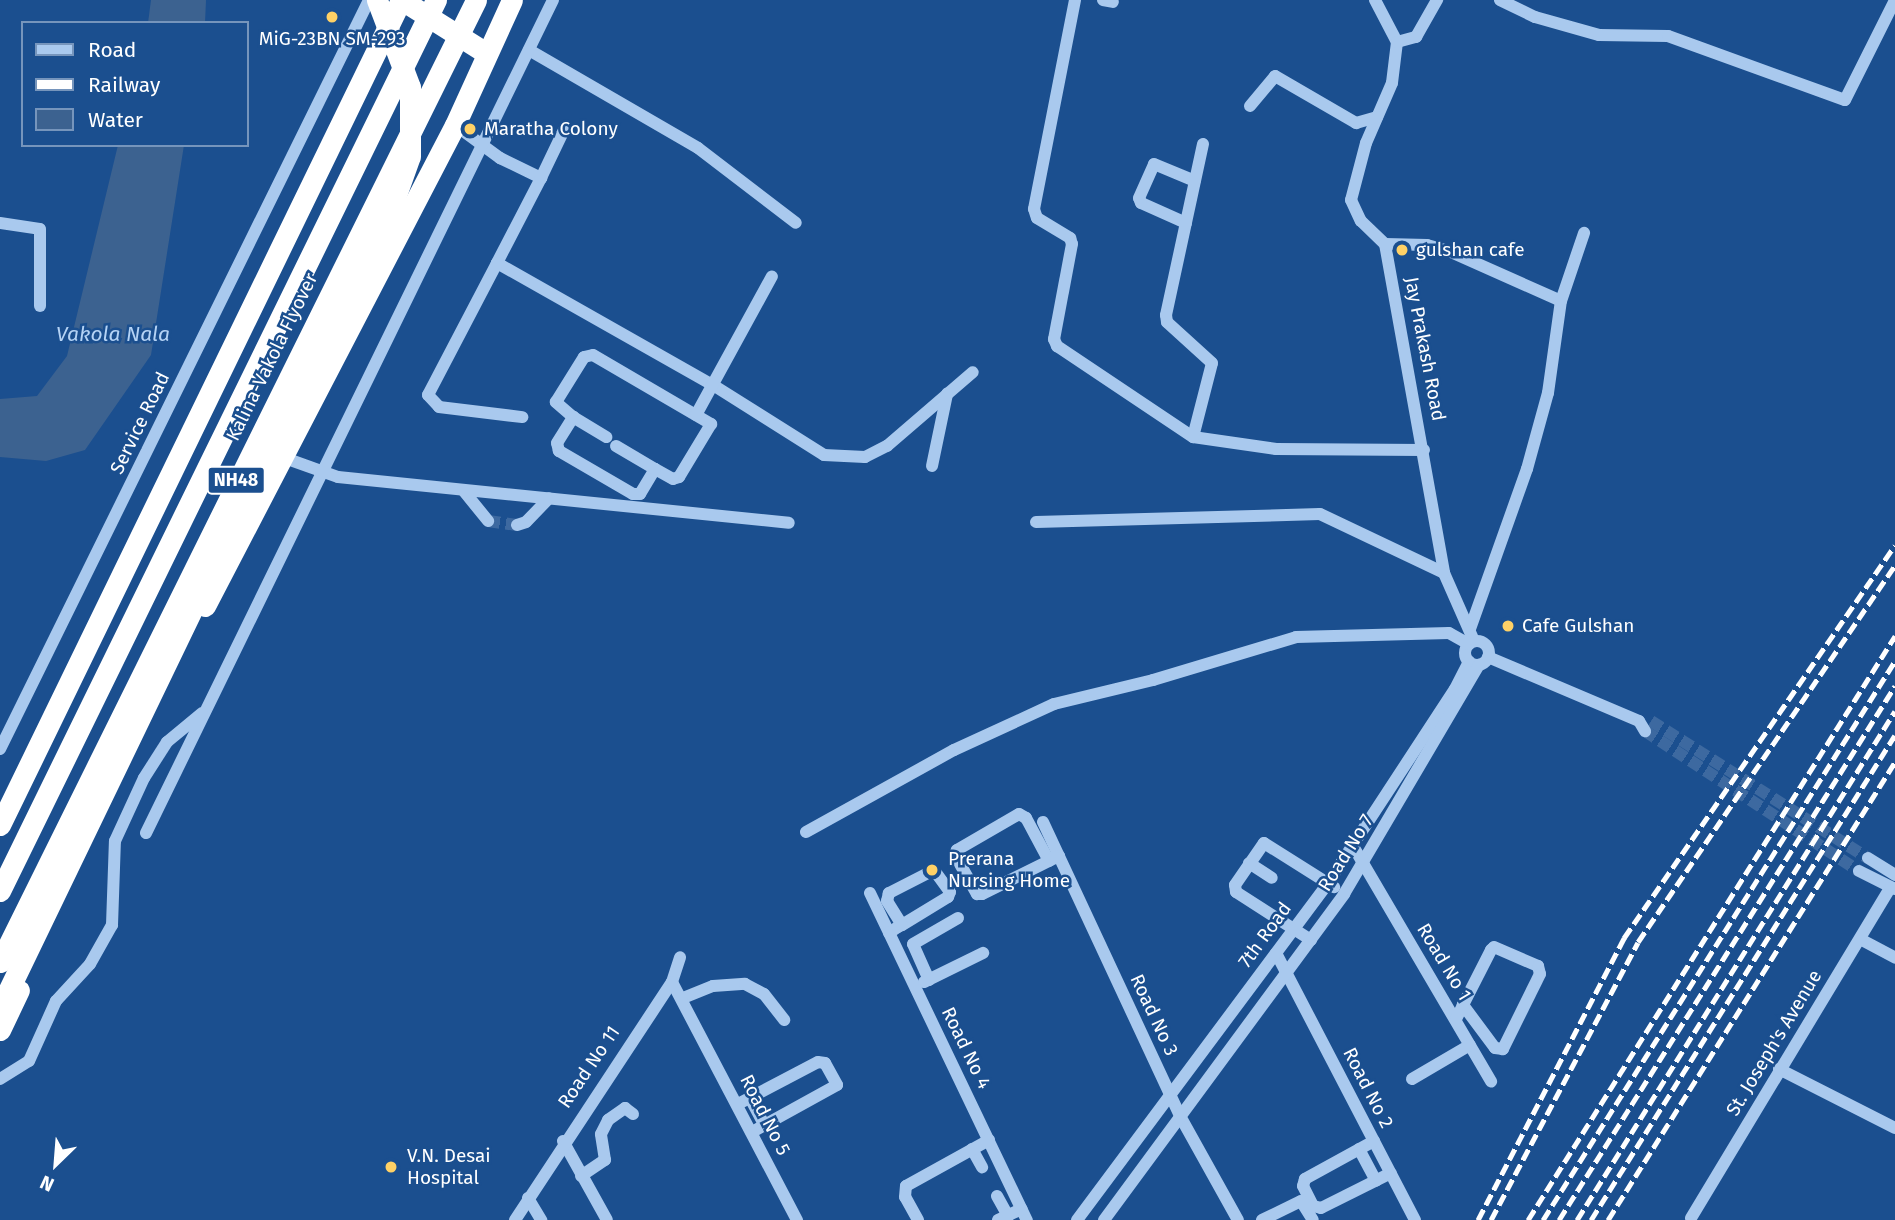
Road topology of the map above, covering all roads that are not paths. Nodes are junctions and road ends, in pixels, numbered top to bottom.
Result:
1 (369, 0) edge
2 (377, 0) edge
3 (401, 0) edge
4 (436, 0) edge
5 (476, 0) edge
6 (553, 0) edge
7 (1075, 0) edge
8 (1375, 0) edge
9 (1437, 0) edge
10 (1500, 0) edge
11 (1895, 0) edge
12 (503, 4) edge
13 (1397, 42) junction
14 (529, 50) junction
15 (486, 53) junction
16 (1250, 106) dead end
17 (1377, 117) junction
18 (455, 125) junction
19 (564, 130) dead end
20 (1203, 144) dead end
21 (483, 145) junction
22 (541, 178) junction
23 (1195, 181) junction
24 (0, 223) edge
25 (796, 223) dead end
26 (1186, 223) junction
27 (1584, 233) dead end
28 (1385, 244) junction
29 (497, 263) junction
30 (772, 276) dead end
31 (1561, 301) junction
32 (40, 306) dead end
33 (973, 372) dead end
34 (713, 385) junction
35 (947, 394) junction
36 (696, 415) junction
37 (522, 417) dead end
38 (573, 417) junction
39 (1193, 437) junction
40 (1424, 450) junction
41 (282, 457) junction
42 (932, 466) dead end
43 (655, 469) junction
44 (324, 473) junction
45 (463, 490) junction
46 (549, 498) junction
47 (488, 521) tunnel mouth
48 (1036, 522) dead end
49 (789, 523) dead end
50 (517, 525) dead end
51 (1444, 573) junction
52 (1471, 638) junction
53 (1479, 661) junction
54 (207, 709) junction
55 (1645, 724) tunnel mouth
56 (0, 748) edge
57 (1043, 822) dead end
58 (0, 825) edge
59 (806, 832) dead end
60 (146, 833) dead end
61 (1353, 846) junction
62 (1868, 858) tunnel mouth
63 (1054, 859) junction
64 (1249, 863) junction
65 (1363, 863) junction
66 (1858, 871) tunnel mouth
67 (1895, 875) edge
68 (1272, 878) dead end
69 (1328, 883) junction
70 (1892, 889) edge
71 (0, 891) edge
72 (870, 893) dead end
73 (1344, 894) junction
74 (958, 918) dead end
75 (902, 925) junction
76 (1294, 928) junction
77 (889, 933) junction
78 (1860, 939) junction
79 (1311, 940) junction
80 (983, 953) dead end
81 (1276, 953) junction
82 (680, 957) dead end
83 (1895, 958) edge
84 (0, 962) edge
85 (1287, 973) junction
86 (929, 980) junction
87 (672, 982) junction
88 (915, 987) junction
89 (683, 998) junction
90 (1463, 1005) junction
91 (0, 1007) edge
92 (1456, 1019) junction
93 (784, 1020) dead end
94 (0, 1030) edge
95 (1470, 1045) junction
96 (1493, 1045) junction
97 (1482, 1066) junction
98 (1779, 1069) junction
99 (1412, 1079) dead end
100 (0, 1080) edge
101 (1491, 1081) dead end
102 (1171, 1097) junction
103 (744, 1101) junction
104 (633, 1114) dead end
105 (1180, 1116) junction
106 (765, 1126) junction
107 (1895, 1128) edge
108 (752, 1132) junction
109 (989, 1140) junction
110 (563, 1141) junction
111 (1374, 1141) junction
112 (972, 1149) junction
113 (1359, 1149) junction
114 (982, 1167) dead end
115 (1391, 1173) junction
116 (581, 1176) junction
117 (1376, 1181) junction
118 (998, 1196) dead end
119 (528, 1198) junction
120 (1025, 1214) edge
121 (1003, 1218) edge
122 (1691, 1218) dead end
123 (515, 1220) edge
124 (541, 1220) edge
125 (607, 1220) edge
126 (797, 1220) edge
127 (918, 1220) edge
128 (1077, 1220) edge
129 (1104, 1220) edge
130 (1238, 1220) edge
131 (1262, 1220) edge
132 (1313, 1220) edge
133 (1415, 1220) edge

1 - 56 street, Service Road
2 - 91 highway, bridge
3 - 15 highway
3 - 58 highway
4 - 71 highway, Kalina-Vakola Flyover / NH48, bridge
5 - 84 highway, Kalina-Vakola Flyover / NH48, bridge
6 - 14 street
7 - 39 street
8 - 13 street
9 - 13 street
10 - 11 street
12 - 15 highway
13 - 17 street
14 - 21 street
14 - 25 street
15 - 18 highway
16 - 17 street
17 - 28 street
18 - 21 street
18 - 41 highway
19 - 22 street
20 - 23 street
21 - 22 street
21 - 44 street
22 - 29 street
23 - 26 street
23 - 26 street
24 - 32 street
26 - 39 street
27 - 31 street
28 - 31 street
28 - 40 street, Jay Prakash Road
29 - 34 street
29 - 37 street
30 - 34 street
31 - 52 street
33 - 35 street
34 - 35 street
34 - 36 street
35 - 42 street
36 - 38 street
36 - 43 street
38 - 43 street
38 - 43 street
39 - 40 street
40 - 51 street, Jay Prakash Road
41 - 44 street
41 - 94 highway
44 - 45 street
44 - 54 street
45 - 46 street
45 - 47 street
46 - 49 street
46 - 50 street
48 - 51 street
51 - 52 street, Jay Prakash Road
52 - 53 street
52 - 53 street
52 - 59 street
53 - 55 street
53 - 61 street, 7th Road
53 - 65 street, Road No 7
54 - 60 street
54 - 100 street
57 - 63 street, Road No 3
61 - 65 street, Road No 1
61 - 69 street, 7th Road
62 - 67 street
63 - 63 street
63 - 102 street, Road No 3
64 - 68 street
64 - 69 street
64 - 76 street
65 - 73 street, Road No 7
65 - 92 street, Road No 1
66 - 70 street
69 - 73 street
69 - 76 street, 7th Road
70 - 78 street, St. Joseph's Avenue
72 - 77 street, Road No 4
73 - 79 street, Road No 7
74 - 86 street
75 - 75 street
75 - 77 street
76 - 79 street
76 - 81 street, 7th Road
77 - 88 street, Road No 4
78 - 83 street
78 - 98 street, St. Joseph's Avenue
79 - 85 street, Road No 7
80 - 86 street
81 - 85 street, Road No 2
81 - 102 street, 7th Road
82 - 87 street, Road No 11
85 - 105 street, Road No 7
85 - 111 street, Road No 2
86 - 88 street
87 - 89 street
87 - 110 street, Road No 11
88 - 109 street, Road No 4
89 - 93 street
89 - 103 street, Road No 5
90 - 92 street
90 - 96 street
90 - 96 street
92 - 95 street, Road No 1
95 - 97 street, Road No 1
95 - 99 street
96 - 97 street
97 - 101 street, Road No 1
98 - 107 street
98 - 122 street, St. Joseph's Avenue
102 - 105 street, Road No 3
102 - 128 street, 7th Road
103 - 106 street
103 - 106 street
103 - 108 street, Road No 5
104 - 116 street
105 - 129 street, Road No 7
105 - 130 street, Road No 3
106 - 108 street
108 - 126 street, Road No 5
109 - 112 street
109 - 120 street, Road No 4
110 - 116 street
110 - 119 street, Road No 11
111 - 113 street
111 - 115 street, Road No 2
112 - 114 street
112 - 127 street
113 - 117 street
113 - 117 street
115 - 117 street
115 - 133 street, Road No 2
116 - 125 street
118 - 121 street
119 - 123 street, Road No 11
119 - 124 street
120 - 121 street
131 - 132 street

